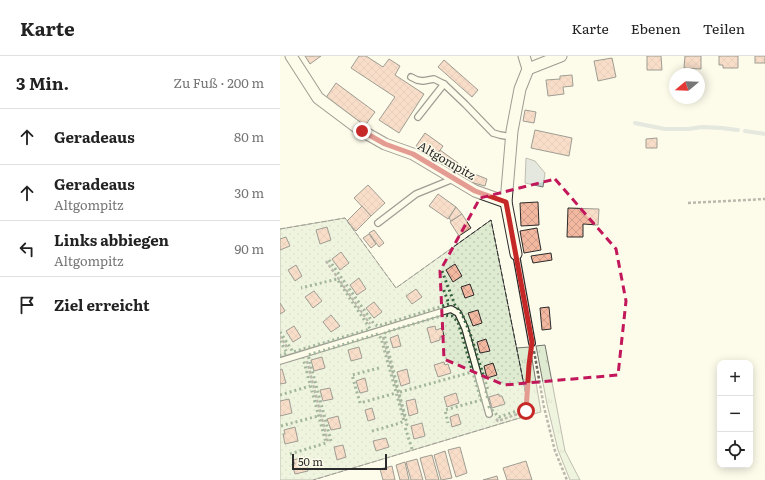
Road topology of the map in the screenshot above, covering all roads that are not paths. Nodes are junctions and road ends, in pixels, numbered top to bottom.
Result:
1 (291, 56) edge
2 (524, 56) edge
3 (561, 56) edge
4 (528, 69) junction
5 (411, 77) dead end
6 (444, 84) junction
7 (418, 117) dead end
8 (511, 137) junction
9 (453, 178) junction
10 (506, 202) junction
11 (378, 223) dead end
12 (516, 254) joint
13 (532, 342) road end
14 (280, 361) edge
15 (489, 414) road end

1 - 9 street, Altgompitz
2 - 4 street
3 - 4 street
4 - 8 street
5 - 6 lane
6 - 7 lane
6 - 8 lane
8 - 10 street
9 - 10 street, Altgompitz
9 - 11 lane
10 - 12 street
12 - 13 lane
14 - 15 lane

